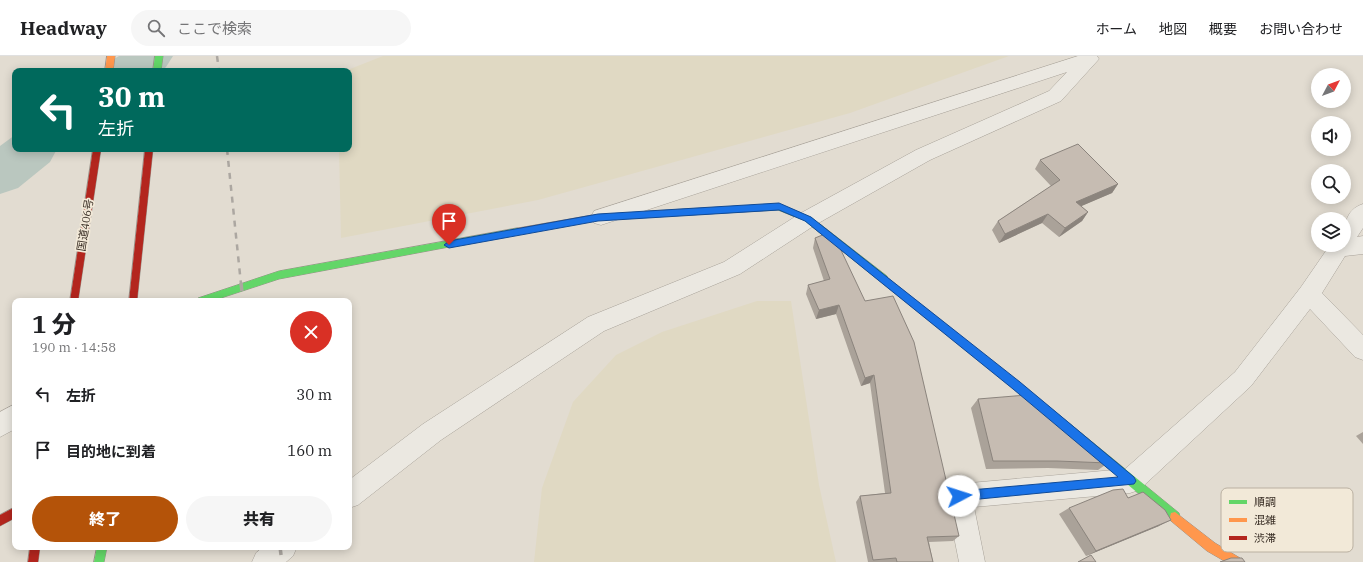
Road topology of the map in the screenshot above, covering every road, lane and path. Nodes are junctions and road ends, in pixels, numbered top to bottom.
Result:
1 (111, 56) edge
2 (159, 56) edge
3 (1094, 57) edge
4 (109, 68) edge
5 (157, 68) edge
6 (97, 152) edge
7 (149, 152) edge
8 (1363, 212) edge
9 (598, 217) junction
10 (808, 219) junction
11 (1351, 230) edge
12 (1351, 245) edge
13 (1363, 245) edge
14 (1336, 252) edge
15 (1309, 294) junction
16 (74, 298) edge
17 (133, 298) edge
18 (210, 298) edge
19 (1363, 350) edge
20 (12, 417) edge
21 (0, 426) edge
22 (1130, 481) junction
23 (352, 494) edge
24 (12, 514) edge
25 (0, 521) edge
26 (34, 550) edge
27 (101, 550) edge
28 (280, 550) edge
29 (32, 562) edge
30 (99, 562) edge
31 (265, 562) edge
32 (972, 562) edge
33 (1236, 562) edge

1 - 4 main road
2 - 5 main road
3 - 9 street
3 - 10 street
6 - 16 main road, 国道406号
7 - 17 main road
8 - 11 street
9 - 10 main road
9 - 18 main road
10 - 22 main road
10 - 23 street
12 - 13 street
14 - 15 street
15 - 19 street
15 - 22 street
20 - 21 street
22 - 32 street
22 - 33 main road
24 - 25 main road
26 - 29 main road
27 - 30 main road
28 - 31 street

